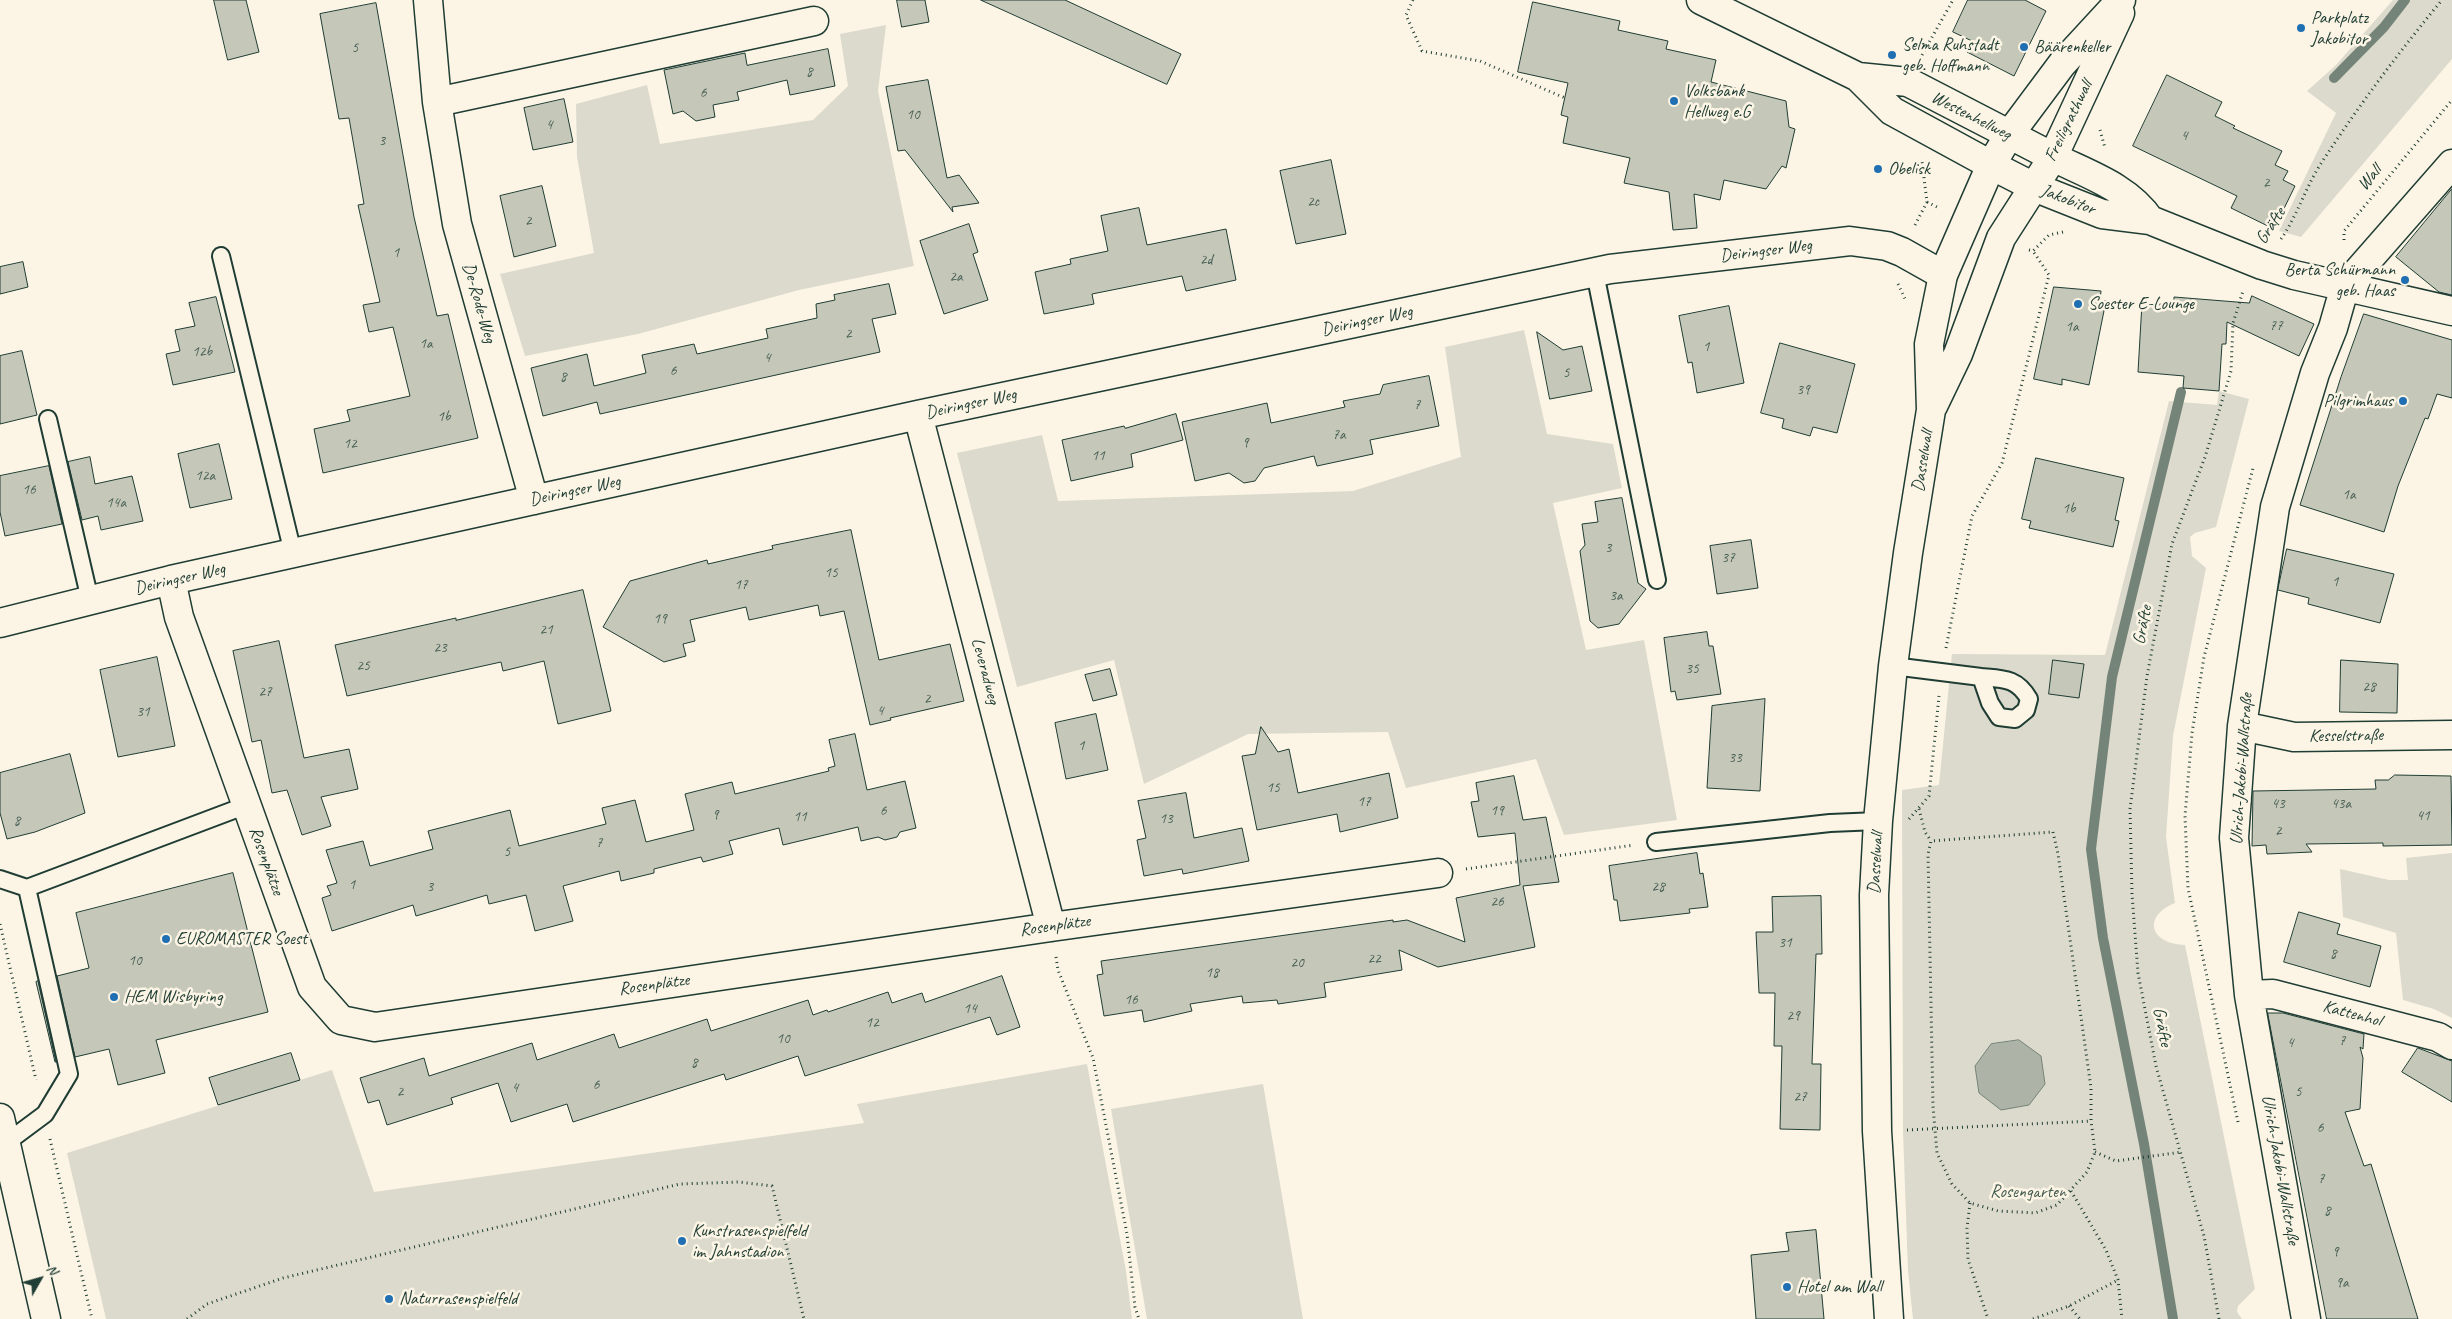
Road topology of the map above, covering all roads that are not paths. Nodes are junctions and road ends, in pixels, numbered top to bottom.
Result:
1 (428, 0) edge
2 (1701, 0) edge
3 (2121, 0) edge
4 (2126, 0) edge
5 (814, 21) dead end
6 (1858, 77) junction
7 (436, 102) junction
8 (2009, 135) junction
9 (2053, 157) junction
10 (2452, 164) edge
11 (1991, 165) junction
12 (2034, 187) junction
13 (2150, 220) junction
14 (221, 256) dead end
15 (1595, 273) junction
16 (1944, 275) junction
17 (2345, 286) junction
18 (2452, 311) edge
19 (1931, 410) junction
20 (918, 415) junction
21 (48, 419) dead end
22 (534, 500) junction
23 (293, 553) junction
24 (171, 580) junction
25 (1657, 580) dead end
26 (90, 600) junction
27 (0, 623) edge
28 (1893, 666) junction
29 (1981, 677) dead end
30 (2242, 726) junction
31 (2452, 735) edge
32 (246, 805) junction
33 (1878, 821) junction
34 (1656, 842) road end
35 (1438, 872) road end
36 (0, 879) edge
37 (27, 888) junction
38 (1051, 927) junction
39 (2249, 995) junction
40 (2452, 1045) edge
41 (3, 1131) edge
42 (46, 1319) edge
43 (1889, 1319) edge
44 (2306, 1319) edge

1 - 7 street, De-Rode-Weg
2 - 6 street, Westenhellweg
3 - 8 street, Freiligrathwall
4 - 9 street, Freiligrathwall
5 - 7 street
6 - 8 street, Westenhellweg
6 - 11 street, Westenhellweg
7 - 22 street, De-Rode-Weg
8 - 9 street, Westenhellweg
8 - 11 street, Dasselwall
9 - 12 street, Freiligrathwall
9 - 13 street, Jakobitor
10 - 17 street
11 - 12 street, Jakobitor
11 - 16 street, Dasselwall
12 - 13 street, Jakobitor
12 - 19 street, Dasselwall
13 - 17 street, Jakobitor
14 - 23 lane
15 - 16 street, Deiringser Weg
15 - 20 street, Deiringser Weg
15 - 25 lane
16 - 19 street, Dasselwall
17 - 18 street, Jakobitor
17 - 30 street, Ulrich-Jakobi-Wallstraße
19 - 28 street, Dasselwall
20 - 22 street, Deiringser Weg
20 - 38 street, Leveradweg
21 - 26 lane
22 - 23 street, Deiringser Weg
23 - 24 street, Deiringser Weg
24 - 26 street, Deiringser Weg
24 - 32 street, Rosenplätze
26 - 27 street, Deiringser Weg
28 - 29 lane
28 - 33 street, Dasselwall
30 - 31 street, Kesselstraße
30 - 39 street, Ulrich-Jakobi-Wallstraße
32 - 37 lane
32 - 38 street, Rosenplätze
33 - 34 lane
33 - 43 street, Dasselwall
35 - 38 street, Rosenplätze
36 - 37 lane
37 - 41 lane
39 - 40 street, Kattenhol
39 - 44 street, Ulrich-Jakobi-Wallstraße
41 - 42 street

